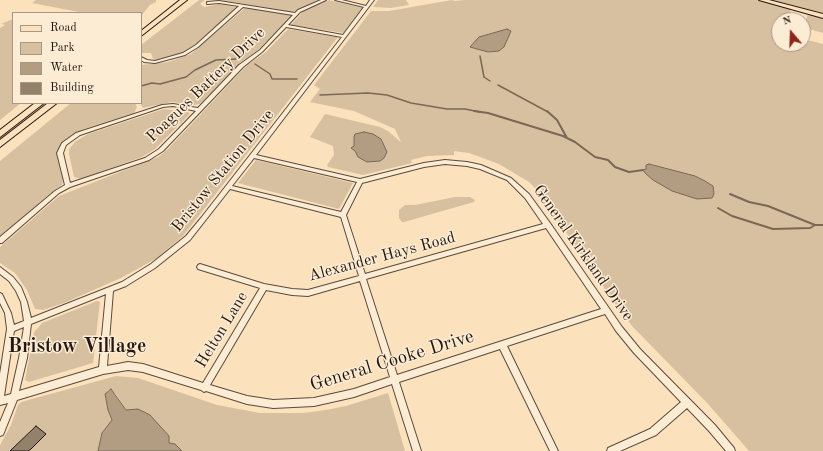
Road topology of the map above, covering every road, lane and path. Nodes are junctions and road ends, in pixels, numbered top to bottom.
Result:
1 (174, 0) edge
2 (184, 0) edge
3 (324, 0) edge
4 (337, 0) edge
5 (372, 0) edge
6 (762, 0) edge
7 (208, 3) dead end
8 (242, 6) junction
9 (367, 7) junction
10 (296, 14) junction
11 (823, 16) edge
12 (142, 25) edge
13 (285, 26) junction
14 (142, 33) edge
15 (344, 36) junction
16 (142, 58) edge
17 (39, 104) edge
18 (52, 104) edge
19 (199, 110) junction
20 (0, 134) edge
21 (0, 144) edge
22 (253, 156) junction
23 (360, 181) junction
24 (68, 186) junction
25 (229, 187) junction
26 (343, 215) junction
27 (548, 226) junction
28 (0, 241) edge
29 (200, 267) dead end
30 (0, 270) edge
31 (363, 278) junction
32 (264, 287) junction
33 (110, 290) junction
34 (0, 296) edge
35 (605, 311) junction
36 (28, 323) junction
37 (11, 329) junction
38 (502, 344) junction
39 (104, 370) junction
40 (394, 380) junction
41 (204, 388) junction
42 (14, 397) junction
43 (0, 399) edge
44 (687, 402) junction
45 (0, 432) edge
46 (417, 451) edge
47 (554, 451) edge
48 (611, 451) edge
49 (731, 451) edge

1 - 12 main road
2 - 14 main road
3 - 10 street, Poagues Battery Drive
4 - 9 street
5 - 9 street, Bristow Station Drive
6 - 11 main road
7 - 8 street
8 - 10 street
8 - 16 street
9 - 15 street, Bristow Station Drive
10 - 13 street, Poagues Battery Drive
13 - 15 street
13 - 19 street, Poagues Battery Drive
15 - 22 street, Bristow Station Drive
17 - 20 main road
18 - 21 main road
19 - 24 street, Poagues Battery Drive
19 - 24 street
22 - 23 street, General Kirkland Drive
22 - 25 street, Bristow Station Drive
23 - 26 street
23 - 27 street, General Kirkland Drive
24 - 28 street, Poagues Battery Drive
25 - 26 street
25 - 33 street, Bristow Station Drive
26 - 31 street
27 - 31 street, Alexander Hays Road
27 - 35 street, General Kirkland Drive
29 - 32 street, Alexander Hays Road
30 - 36 street
31 - 32 street, Alexander Hays Road
31 - 40 street
32 - 41 street, Helton Lane
33 - 36 street, Bristow Station Drive
33 - 39 street
34 - 37 street
35 - 38 street, General Cooke Drive
35 - 44 street, General Kirkland Drive
36 - 37 street, Bristow Station Drive
36 - 42 street
37 - 43 street
38 - 40 street, General Cooke Drive
38 - 47 street
39 - 41 street, General Cooke Drive
39 - 42 street, General Cooke Drive
40 - 41 street, General Cooke Drive
40 - 46 street
42 - 43 street, General Cooke Drive
42 - 45 street
44 - 48 street
44 - 49 street, General Kirkland Drive

